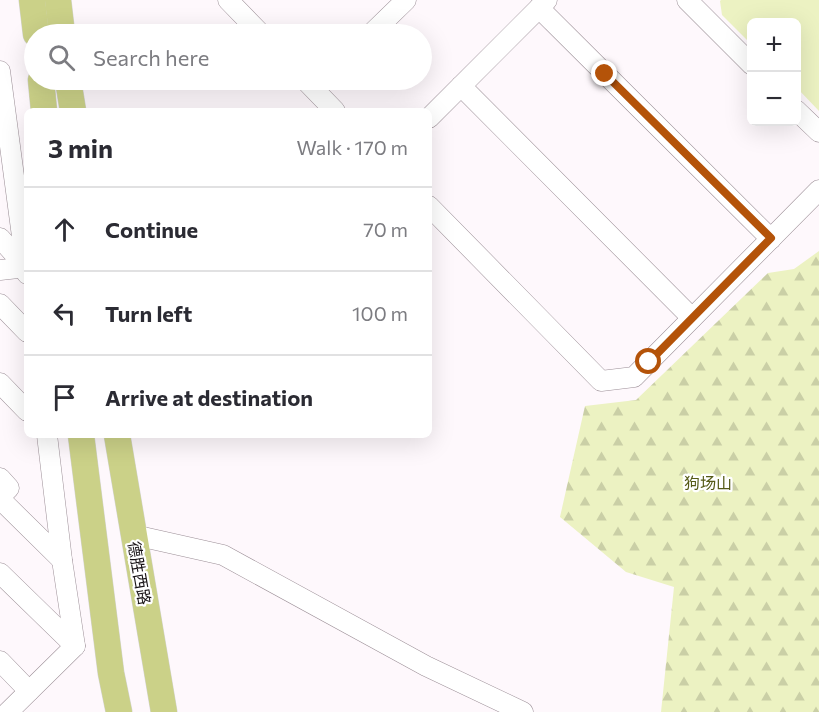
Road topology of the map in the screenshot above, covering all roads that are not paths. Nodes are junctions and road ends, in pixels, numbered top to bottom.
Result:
1 (32, 0) edge
2 (58, 0) edge
3 (228, 0) edge
4 (406, 0) edge
5 (693, 2) edge
6 (543, 4) edge
7 (35, 24) edge
8 (61, 24) edge
9 (251, 24) edge
10 (381, 24) edge
11 (747, 60) edge
12 (0, 71) edge
13 (461, 86) junction
14 (42, 90) edge
15 (70, 90) edge
16 (320, 90) edge
17 (45, 108) edge
18 (73, 108) edge
19 (333, 108) edge
20 (432, 115) edge
21 (801, 115) edge
22 (819, 132) edge
23 (0, 163) edge
24 (14, 177) junction
25 (819, 190) edge
26 (432, 209) edge
27 (0, 238) edge
28 (771, 238) junction
29 (24, 249) edge
30 (24, 266) edge
31 (0, 270) edge
32 (24, 270) edge
33 (0, 304) edge
34 (692, 318) junction
35 (24, 329) edge
36 (0, 383) edge
37 (24, 408) edge
38 (47, 438) edge
39 (81, 438) edge
40 (118, 438) edge
41 (0, 478) edge
42 (0, 498) edge
43 (134, 535) junction
44 (62, 560) junction
45 (0, 573) edge
46 (75, 646) junction
47 (0, 661) edge
48 (29, 691) junction
49 (8, 712) edge
50 (119, 712) edge
51 (164, 712) edge
52 (523, 712) edge

1 - 7 main road
2 - 8 main road
3 - 9 street
4 - 10 street
5 - 11 street
6 - 13 street
6 - 28 street
12 - 24 street
13 - 20 street
13 - 34 street
14 - 17 main road
15 - 18 main road
16 - 19 street
21 - 22 street
23 - 24 street
24 - 29 street
25 - 28 street
26 - 34 street
27 - 30 street
28 - 34 street
31 - 32 street
33 - 35 street
36 - 37 street
38 - 44 street
39 - 50 main road
40 - 43 main road, 德胜西路
41 - 42 street
42 - 44 street
43 - 51 main road, 德胜西路
43 - 52 street
44 - 46 street
45 - 46 street
46 - 48 street
47 - 48 street
48 - 49 street

